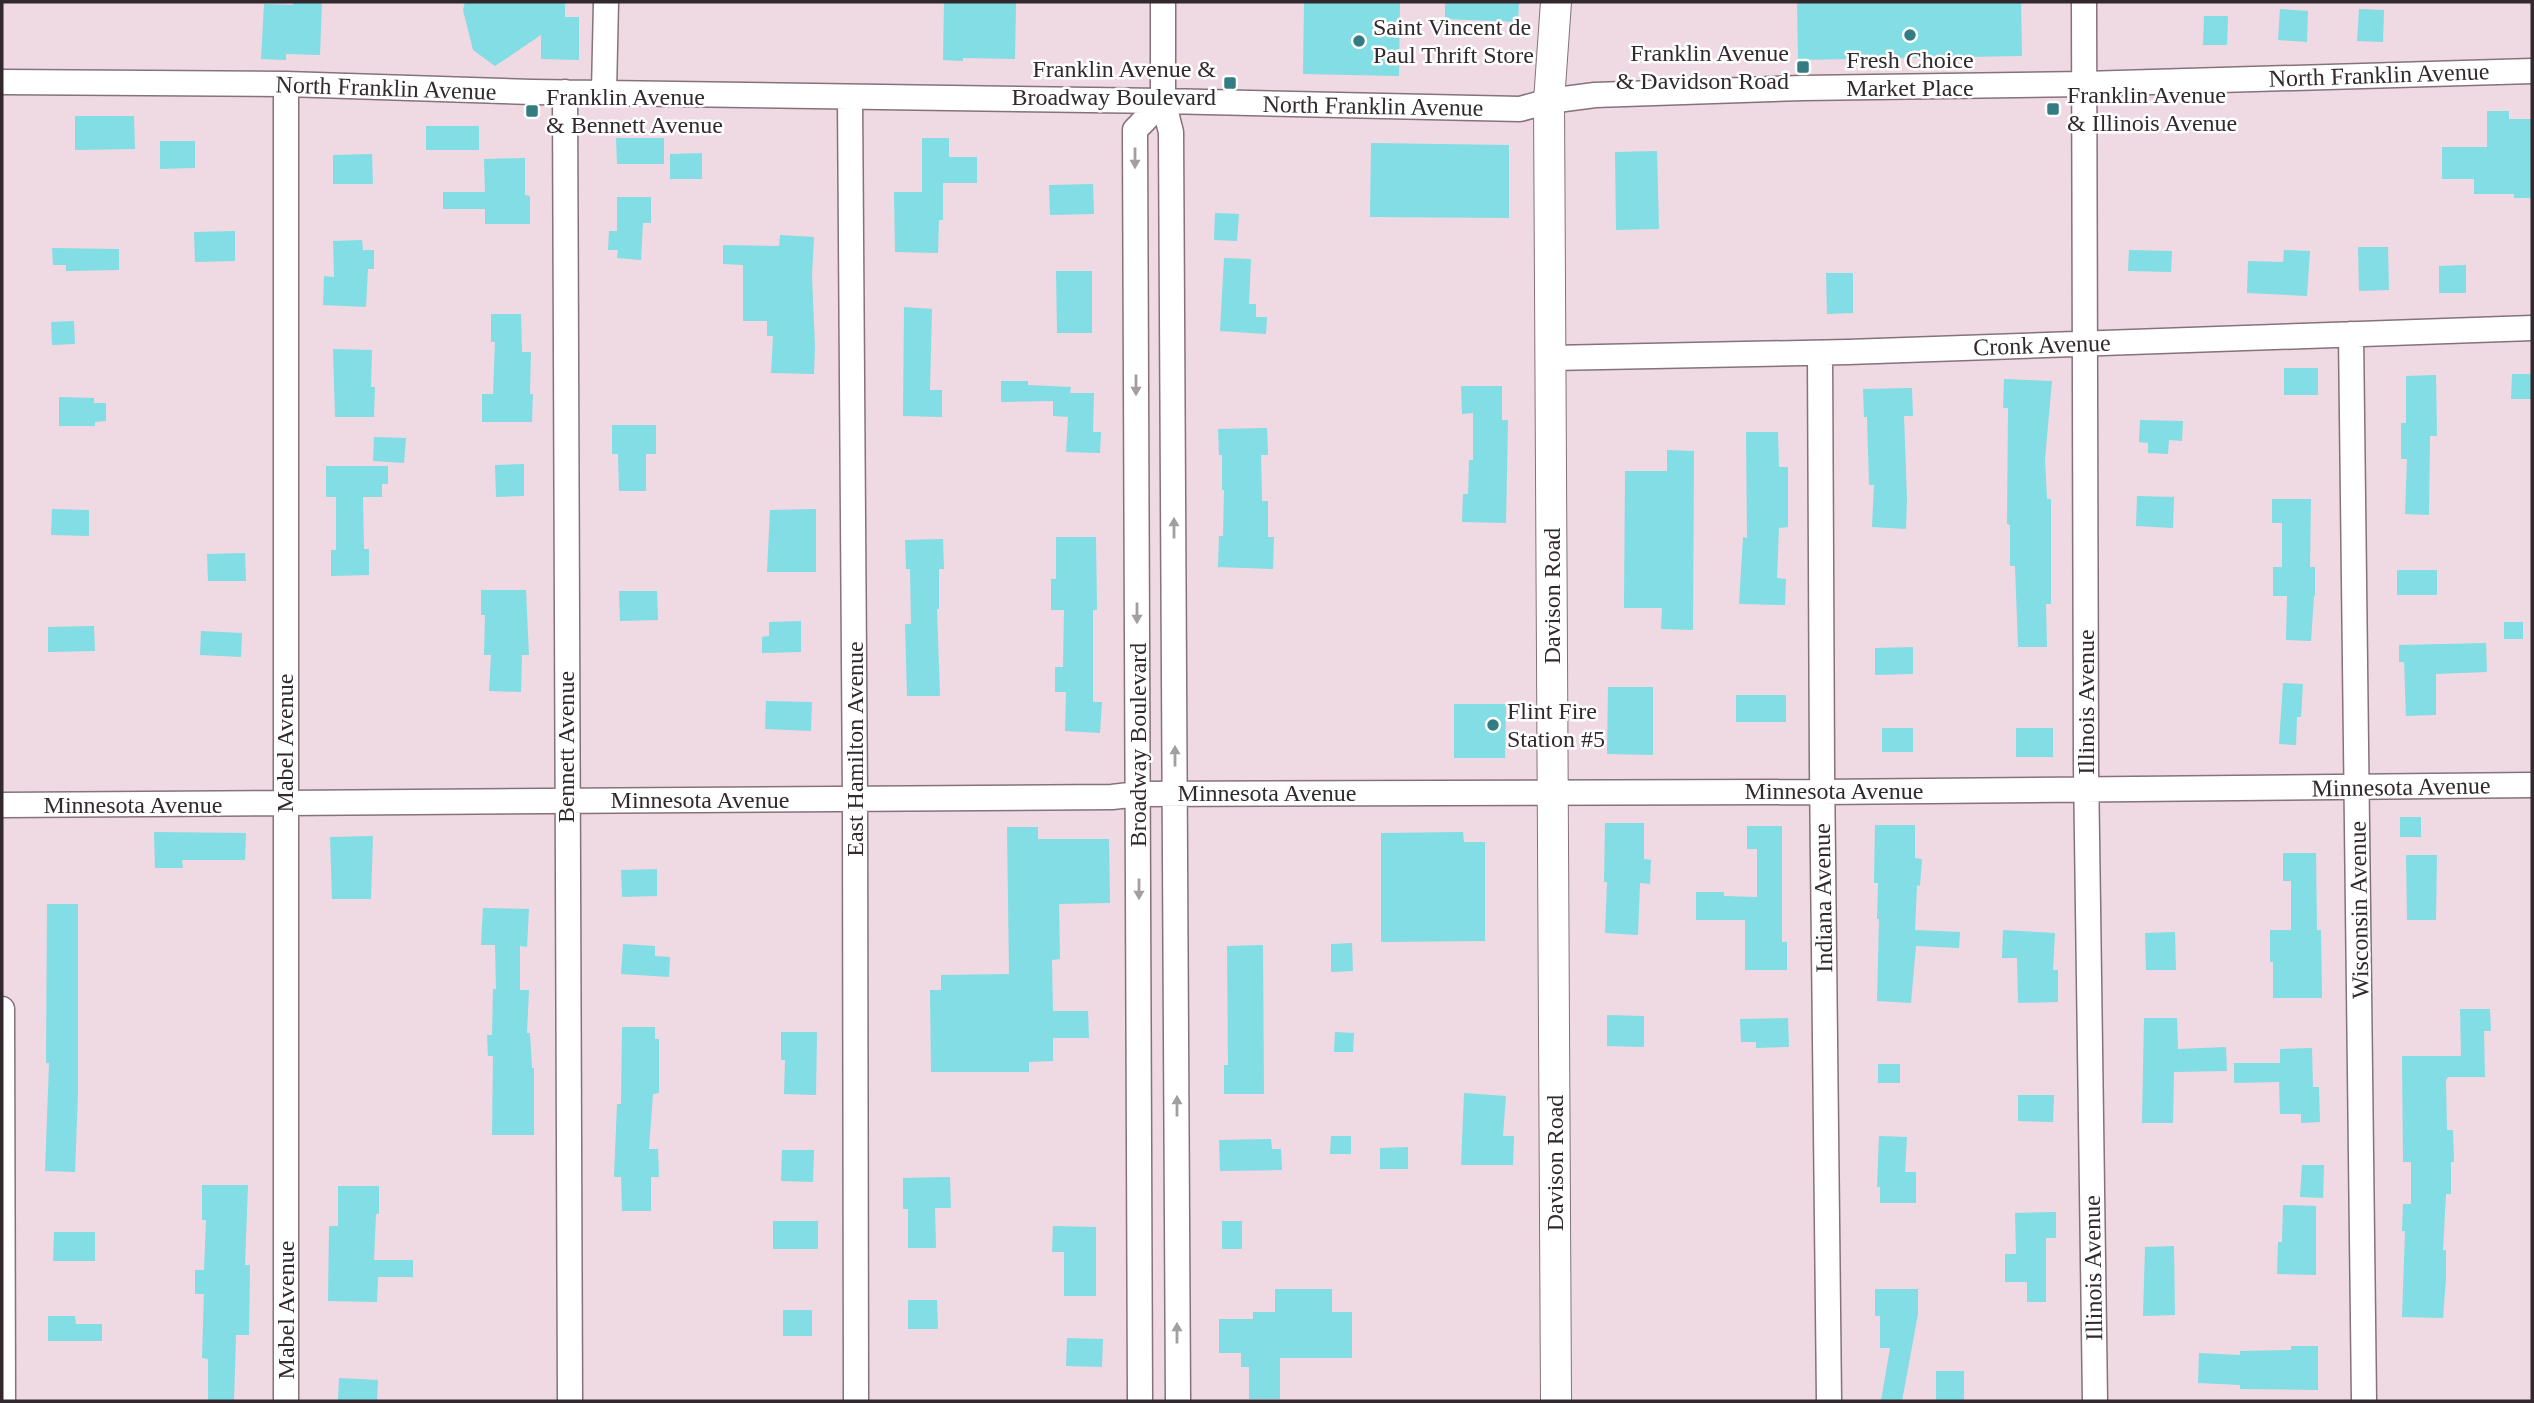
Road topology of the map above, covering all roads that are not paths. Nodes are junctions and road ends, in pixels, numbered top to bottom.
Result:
1 (606, 2) edge
2 (1163, 2) edge
3 (1556, 2) edge
4 (2084, 2) edge
5 (2532, 71) edge
6 (2, 82) edge
7 (2084, 83) junction
8 (286, 84) junction
9 (565, 92) junction
10 (604, 92) junction
11 (850, 98) junction
12 (1549, 100) junction
13 (1163, 101) junction
14 (2532, 328) edge
15 (2351, 334) junction
16 (2085, 344) junction
17 (1820, 353) junction
18 (1551, 358) junction
19 (2532, 785) edge
20 (2087, 788) junction
21 (2357, 788) junction
22 (1553, 792) junction
23 (1822, 792) junction
24 (1138, 794) junction
25 (1175, 794) junction
26 (567, 800) junction
27 (855, 800) junction
28 (286, 803) junction
29 (2, 805) edge
30 (2, 1009) edge
31 (3, 1401) edge
32 (286, 1401) edge
33 (570, 1401) edge
34 (856, 1401) edge
35 (1140, 1401) edge
36 (1178, 1401) edge
37 (1556, 1401) edge
38 (1829, 1401) edge
39 (2095, 1401) edge
40 (2364, 1401) edge

1 - 10 street
2 - 13 street, Broadway Boulevard
3 - 12 main road, Davison Road
4 - 7 street, Illinois Avenue
5 - 7 street, North Franklin Avenue
6 - 8 street, North Franklin Avenue
7 - 12 street, North Franklin Avenue
7 - 16 street, Illinois Avenue
8 - 9 street, North Franklin Avenue
8 - 28 street, Mabel Avenue
9 - 10 street, North Franklin Avenue
9 - 26 street, Bennett Avenue
10 - 11 street, North Franklin Avenue
11 - 13 street, North Franklin Avenue
11 - 27 street, East Hamilton Avenue
12 - 13 street, North Franklin Avenue
12 - 18 main road, Davison Road
13 -> 24 street, Broadway Boulevard
25 -> 13 street, Broadway Boulevard
14 - 15 street, Cronk Avenue
15 - 16 street, Cronk Avenue
15 - 21 street, Wisconsin Avenue
16 - 17 street, Cronk Avenue
16 - 20 street, Illinois Avenue
17 - 18 street, Cronk Avenue
17 - 23 street, Indiana Avenue
18 - 22 main road, Davison Road
19 - 21 street, Minnesota Avenue
20 - 21 street, Minnesota Avenue
20 - 23 street, Minnesota Avenue
20 - 39 street, Illinois Avenue
21 - 40 street, Wisconsin Avenue
22 - 23 street, Minnesota Avenue
22 - 25 street, Minnesota Avenue
22 - 37 main road, Davison Road
23 - 38 street, Indiana Avenue
24 - 25 street, Minnesota Avenue
24 - 27 street, Minnesota Avenue
24 -> 35 street, Broadway Boulevard
36 -> 25 street, Broadway Boulevard
26 - 27 street, Minnesota Avenue
26 - 28 street, Minnesota Avenue
26 - 33 street, Bennett Avenue
27 - 34 street, East Hamilton Avenue
28 - 29 street, Minnesota Avenue
28 - 32 street, Mabel Avenue
30 - 31 street

